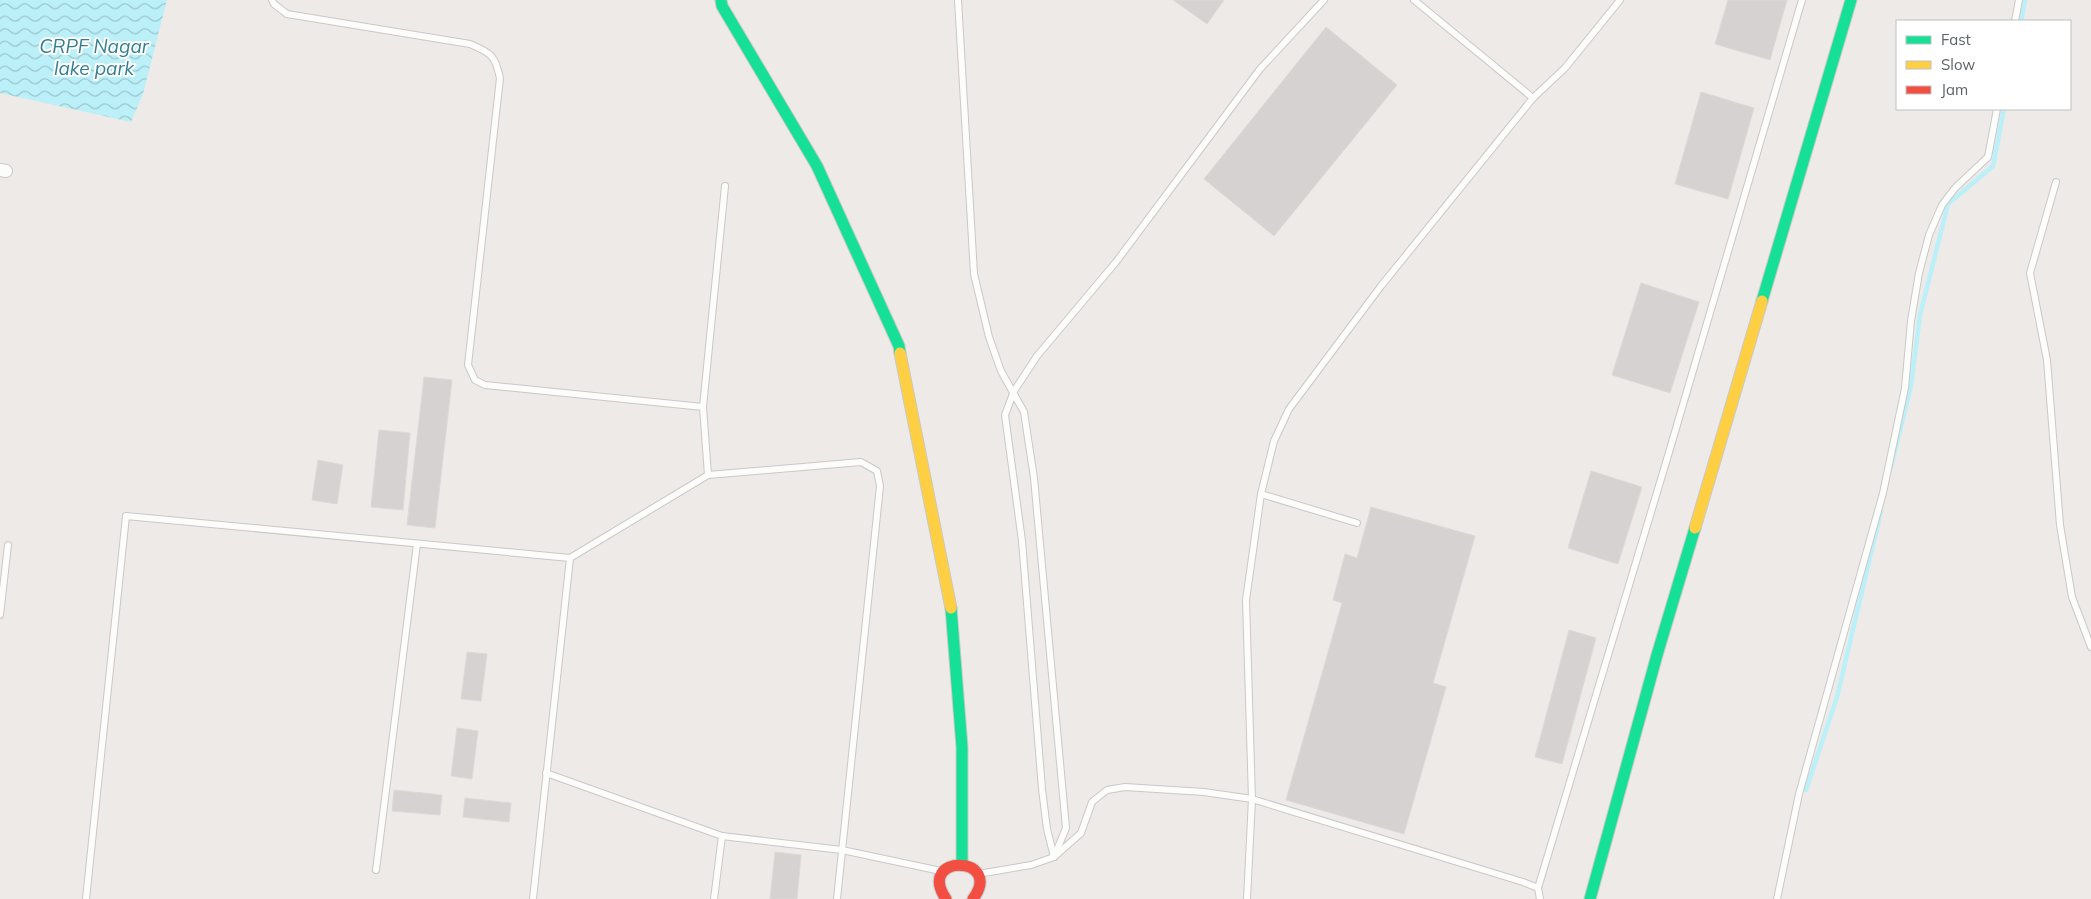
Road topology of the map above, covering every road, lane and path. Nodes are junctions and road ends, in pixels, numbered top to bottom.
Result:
1 (272, 0) edge
2 (721, 0) edge
3 (958, 0) edge
4 (1324, 0) edge
5 (1414, 0) edge
6 (1620, 0) edge
7 (1802, 0) edge
8 (1852, 0) edge
9 (2019, 0) edge
10 (2015, 20) edge
11 (1533, 98) junction
12 (1998, 110) edge
13 (2056, 182) dead end
14 (726, 186) dead end
15 (1014, 391) junction
16 (703, 406) junction
17 (708, 475) junction
18 (1261, 494) junction
19 (1357, 523) dead end
20 (417, 544) junction
21 (8, 545) dead end
22 (570, 558) junction
23 (0, 615) edge
24 (2091, 647) edge
25 (546, 773) junction
26 (1252, 799) junction
27 (722, 836) junction
28 (842, 850) junction
29 (1054, 857) junction
30 (962, 864) junction
31 (376, 870) dead end
32 (943, 872) junction
33 (977, 874) junction
34 (1538, 888) junction
35 (86, 899) edge
36 (533, 899) edge
37 (714, 899) edge
38 (837, 899) edge
39 (946, 899) edge
40 (973, 899) edge
41 (1247, 899) edge
42 (1540, 899) edge
43 (1590, 899) edge
44 (1777, 899) edge

1 - 16 lane
2 - 30 main road
3 - 15 lane
4 - 15 lane
5 - 11 lane
6 - 11 lane
7 - 34 lane
8 - 43 main road
9 - 10 lane
11 - 18 lane
12 - 44 lane
13 - 24 lane
14 - 16 lane
15 - 29 lane
15 - 29 lane
16 - 17 lane
17 - 22 lane
17 - 28 lane
18 - 19 lane
18 - 26 lane
20 - 22 lane
20 - 31 lane
20 - 35 lane
21 - 23 lane
22 - 25 lane
25 - 27 lane
25 - 36 lane
26 - 29 lane
26 - 34 lane
26 - 41 lane
27 - 28 lane
27 - 37 lane
28 - 32 lane
28 - 38 lane
29 - 33 lane
30 - 32 main road
30 - 33 main road
32 - 39 main road
33 - 40 main road
34 - 42 lane

